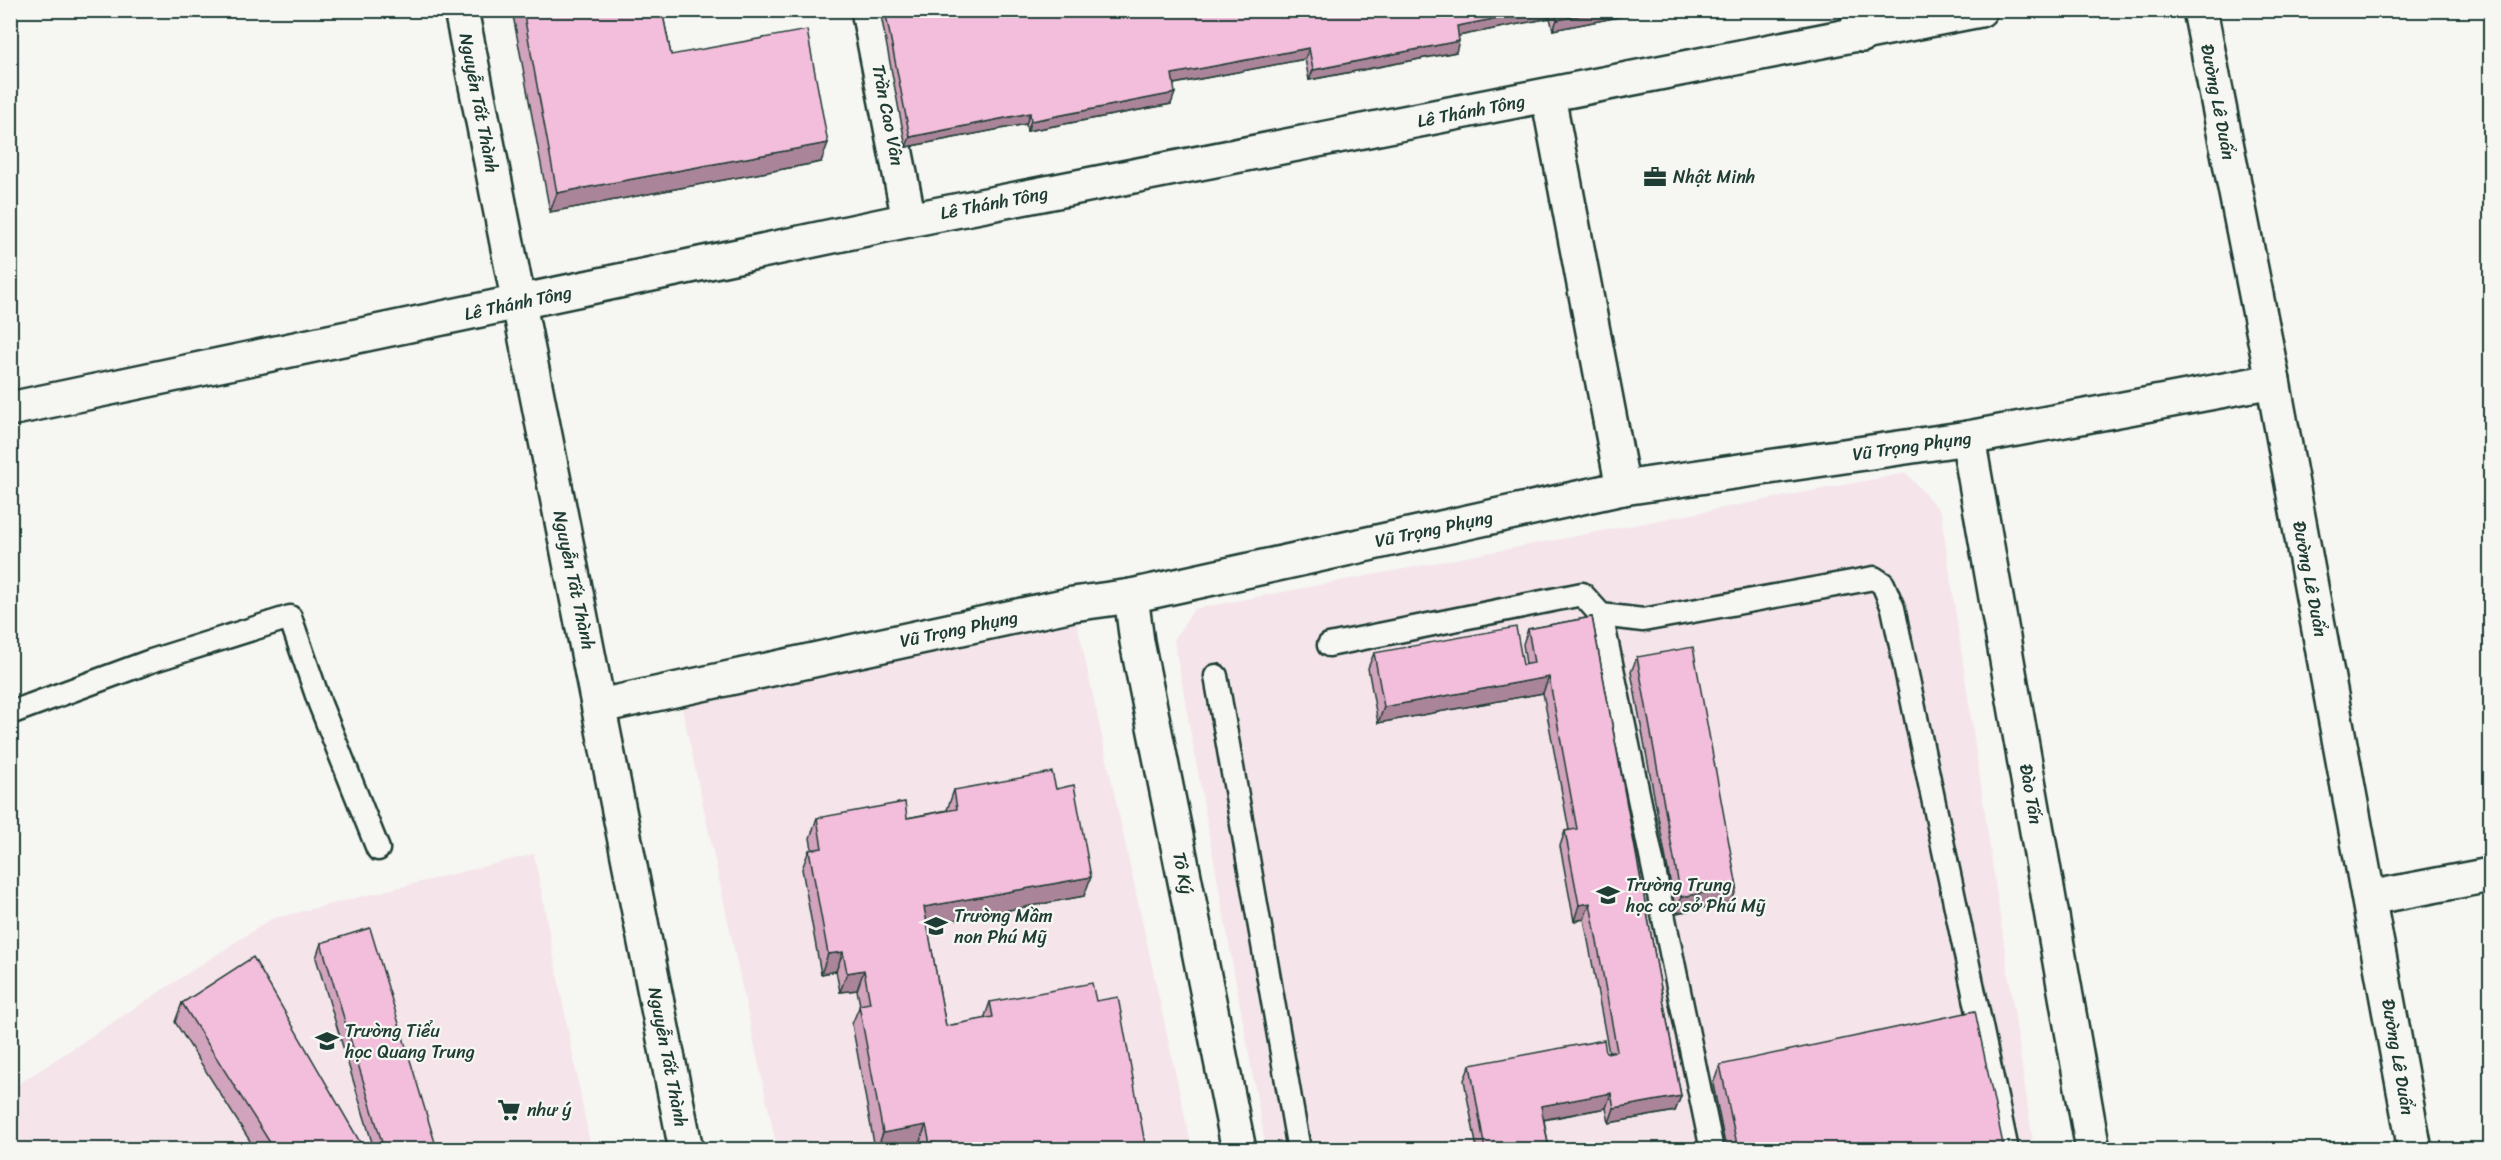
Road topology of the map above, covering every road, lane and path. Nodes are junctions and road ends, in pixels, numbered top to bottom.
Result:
1 (462, 10) edge
2 (868, 10) edge
3 (1980, 10) edge
4 (2200, 10) edge
5 (1860, 23) edge
6 (1548, 96) junction
7 (909, 220) junction
8 (518, 303) junction
9 (2273, 381) junction
10 (10, 409) edge
11 (1968, 438) junction
12 (1623, 488) junction
13 (1131, 596) junction
14 (1600, 615) junction
15 (1329, 645) dead end
16 (1216, 676) dead end
17 (600, 706) junction
18 (10, 713) edge
19 (378, 849) dead end
20 (2490, 875) edge
21 (2370, 898) junction
22 (686, 1149) edge
23 (1239, 1149) edge
24 (1299, 1149) edge
25 (1712, 1149) edge
26 (2007, 1149) edge
27 (2093, 1149) edge
28 (2415, 1149) edge

1 - 8 street, Nguyễn Tất Thành
2 - 7 street, Trần Cao Vân
3 - 5 street, Lê Thánh Tông
4 - 9 street, Đường Lê Duẩn
5 - 6 street, Lê Thánh Tông
6 - 7 street, Lê Thánh Tông
6 - 12 street
7 - 8 street, Lê Thánh Tông
8 - 10 street, Lê Thánh Tông
8 - 17 street, Nguyễn Tất Thành
9 - 11 street, Vũ Trọng Phụng
9 - 21 street, Đường Lê Duẩn
11 - 12 street, Vũ Trọng Phụng
11 - 27 street, Đào Tấn
12 - 13 street, Vũ Trọng Phụng
13 - 17 street, Vũ Trọng Phụng
13 - 23 street, Tô Ký
14 - 15 lane
14 - 25 lane
14 - 26 lane
16 - 24 lane
17 - 22 street, Nguyễn Tất Thành
18 - 19 lane
20 - 21 street
21 - 28 street, Đường Lê Duẩn

